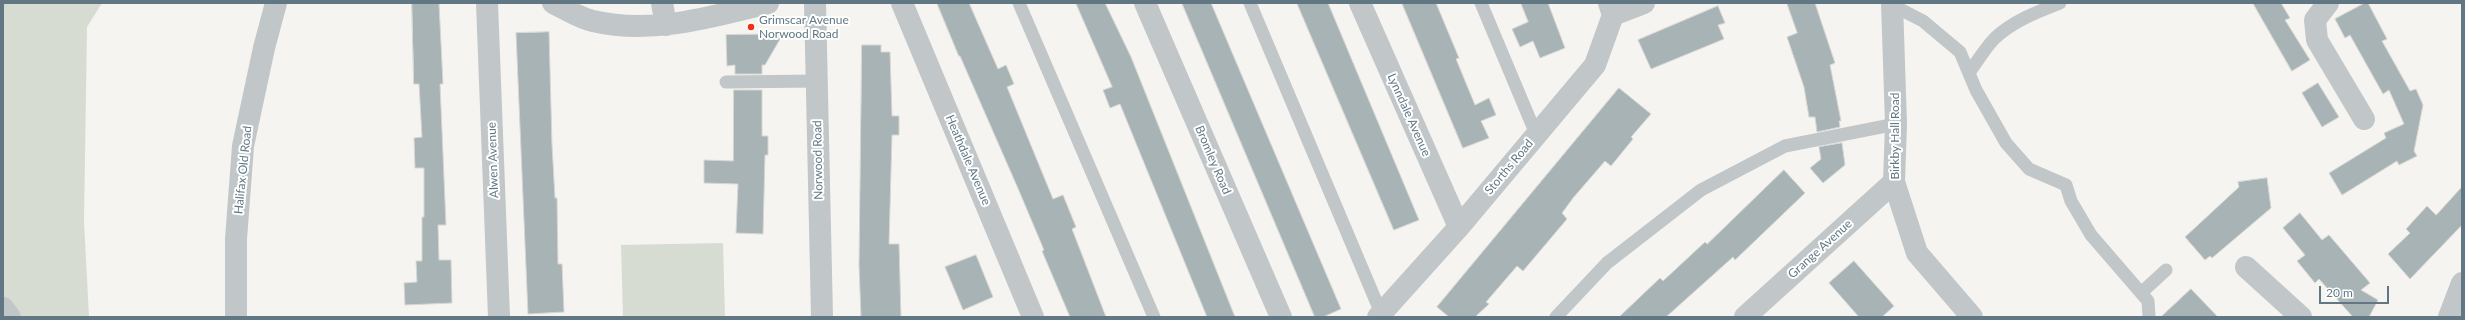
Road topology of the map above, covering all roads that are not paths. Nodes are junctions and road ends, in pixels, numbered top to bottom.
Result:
1 (276, 3) edge
2 (487, 3) edge
3 (554, 3) edge
4 (662, 3) edge
5 (768, 3) edge
6 (815, 3) edge
7 (902, 3) edge
8 (1019, 3) edge
9 (1145, 3) edge
10 (1250, 3) edge
11 (1360, 3) edge
12 (1481, 3) edge
13 (1644, 3) edge
14 (2060, 3) edge
15 (2326, 3) edge
16 (1892, 4) edge
17 (1611, 9) edge
18 (666, 25) junction
19 (1969, 73) junction
20 (816, 81) junction
21 (726, 82) dead end
22 (2364, 119) dead end
23 (1896, 124) junction
24 (1536, 134) junction
25 (1894, 182) junction
26 (1459, 227) junction
27 (2246, 267) dead end
28 (2166, 270) dead end
29 (2462, 283) edge
30 (2141, 293) junction
31 (3, 308) edge
32 (1380, 315) edge
33 (10, 317) edge
34 (236, 317) edge
35 (499, 317) edge
36 (822, 317) edge
37 (1033, 317) edge
38 (1154, 317) edge
39 (1281, 317) edge
40 (1556, 317) edge
41 (1745, 317) edge
42 (1972, 317) edge
43 (2149, 317) edge
44 (2301, 317) edge
45 (2449, 317) edge

1 - 34 street, Halifax Old Road
2 - 35 street, Alwen Avenue
3 - 18 street
4 - 18 street
5 - 18 street
6 - 20 street, Norwood Road
7 - 37 street, Heathdale Avenue
8 - 38 lane
9 - 39 street, Bromley Road
10 - 32 lane
11 - 26 street, Lynndale Avenue
12 - 24 lane
13 - 17 street
14 - 19 lane
15 - 22 street
16 - 19 lane
16 - 23 street, Birkby Hall Road
17 - 24 street, Storths Road
19 - 30 lane
20 - 21 lane
20 - 36 street, Norwood Road
23 - 25 street, Birkby Hall Road
23 - 40 lane
24 - 26 street, Storths Road
25 - 41 street, Grange Avenue
25 - 42 street, Birkby Hall Road
26 - 32 street, Storths Road
27 - 44 street
28 - 30 lane
29 - 45 street
30 - 43 lane
31 - 33 street

